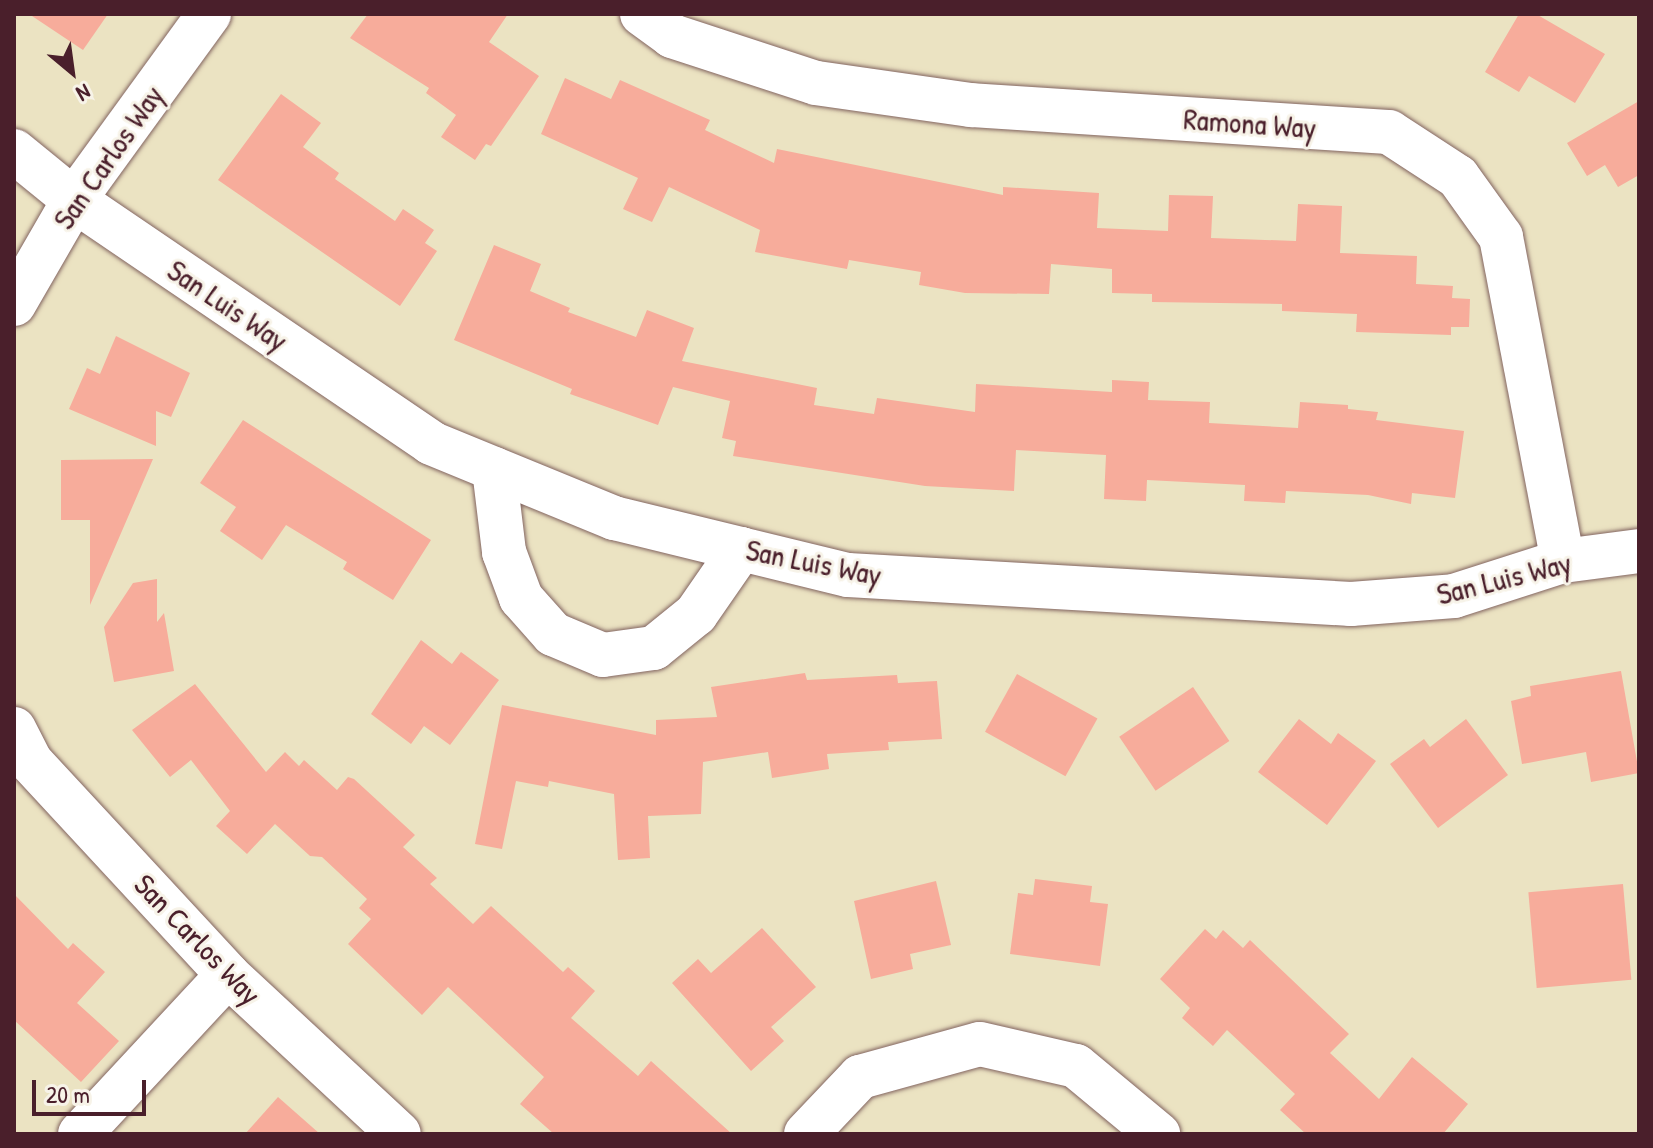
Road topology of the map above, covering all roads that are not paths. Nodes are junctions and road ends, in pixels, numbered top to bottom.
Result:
1 (209, 14) edge
2 (642, 14) edge
3 (14, 151) edge
4 (74, 200) junction
5 (14, 304) edge
6 (494, 469) junction
7 (741, 549) junction
8 (1639, 551) edge
9 (1563, 561) junction
10 (14, 729) edge
11 (228, 975) junction
12 (80, 1134) edge
13 (399, 1134) edge
14 (806, 1134) edge
15 (1158, 1134) edge

1 - 4 street, San Carlos Way
2 - 9 street, Ramona Way
3 - 4 street, San Luis Way
4 - 5 street, San Carlos Way
4 - 6 street, San Luis Way
6 - 7 street, San Luis Way
6 - 7 street
7 - 9 street, San Luis Way
8 - 9 street, San Luis Way
10 - 11 street, San Carlos Way
11 - 12 street
11 - 13 street, San Carlos Way
14 - 15 street

